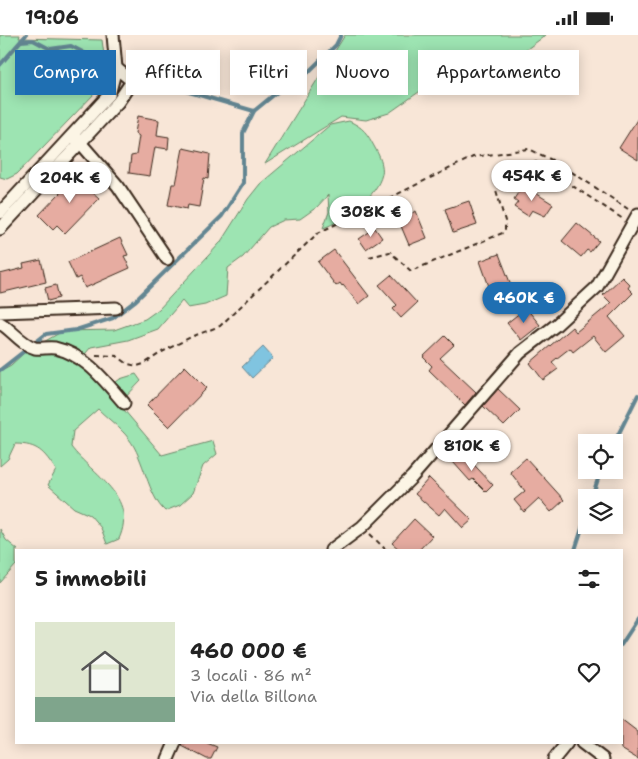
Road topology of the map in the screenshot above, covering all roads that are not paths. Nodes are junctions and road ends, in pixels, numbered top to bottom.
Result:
1 (113, 35) edge
2 (114, 50) edge
3 (116, 68) edge
4 (108, 95) edge
5 (73, 134) junction
6 (81, 144) junction
7 (0, 213) edge
8 (636, 218) edge
9 (0, 229) edge
10 (167, 259) dead end
11 (116, 308) dead end
12 (0, 312) edge
13 (0, 323) edge
14 (124, 403) dead end
15 (332, 549) edge
16 (175, 744) edge
17 (566, 744) edge
18 (583, 744) edge
19 (168, 759) edge
20 (554, 759) edge
21 (603, 759) edge

1 - 2 street
3 - 6 street
4 - 5 street
5 - 6 street
5 - 7 street
6 - 9 street
6 - 10 street
8 - 15 street
11 - 12 street
13 - 14 street
16 - 19 street
17 - 20 street
18 - 21 street

